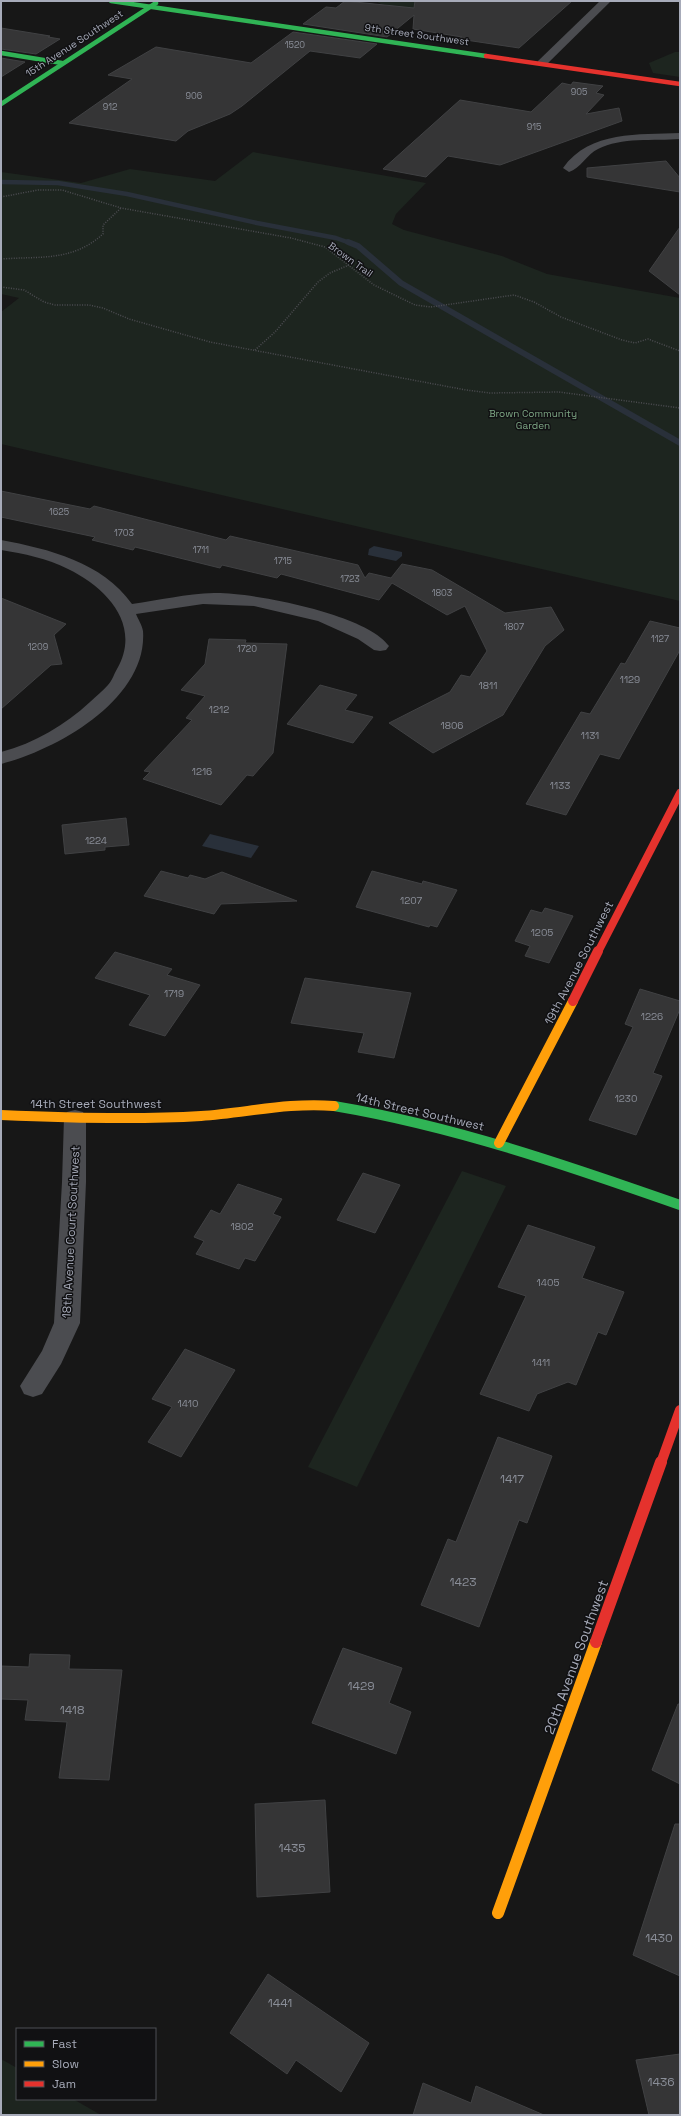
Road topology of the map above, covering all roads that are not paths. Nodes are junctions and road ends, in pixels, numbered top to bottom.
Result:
1 (111, 1) edge
2 (158, 1) edge
3 (606, 1) edge
4 (150, 6) junction
5 (1, 53) edge
6 (62, 63) junction
7 (542, 63) junction
8 (680, 84) edge
9 (1, 104) edge
10 (680, 136) edge
11 (569, 168) dead end
12 (1, 546) edge
13 (129, 610) junction
14 (380, 646) dead end
15 (1, 758) edge
16 (680, 793) edge
17 (1, 1114) edge
18 (75, 1118) junction
19 (499, 1143) junction
20 (680, 1204) edge
21 (33, 1386) dead end
22 (680, 1410) edge
23 (498, 1913) dead end

1 - 4 street, 9th Street Southwest
2 - 4 street, 15th Avenue Southwest
3 - 7 street
4 - 6 street, 15th Avenue Southwest
4 - 7 street, 9th Street Southwest
5 - 6 street
6 - 9 street, 15th Avenue Southwest
7 - 8 street, 9th Street Southwest
10 - 11 street
12 - 13 street
13 - 14 street
13 - 15 street
16 - 19 street, 19th Avenue Southwest
17 - 18 street, 14th Street Southwest
18 - 19 street, 14th Street Southwest
18 - 21 street, 18th Avenue Court Southwest
19 - 20 street, 14th Street Southwest
22 - 23 street, 20th Avenue Southwest

